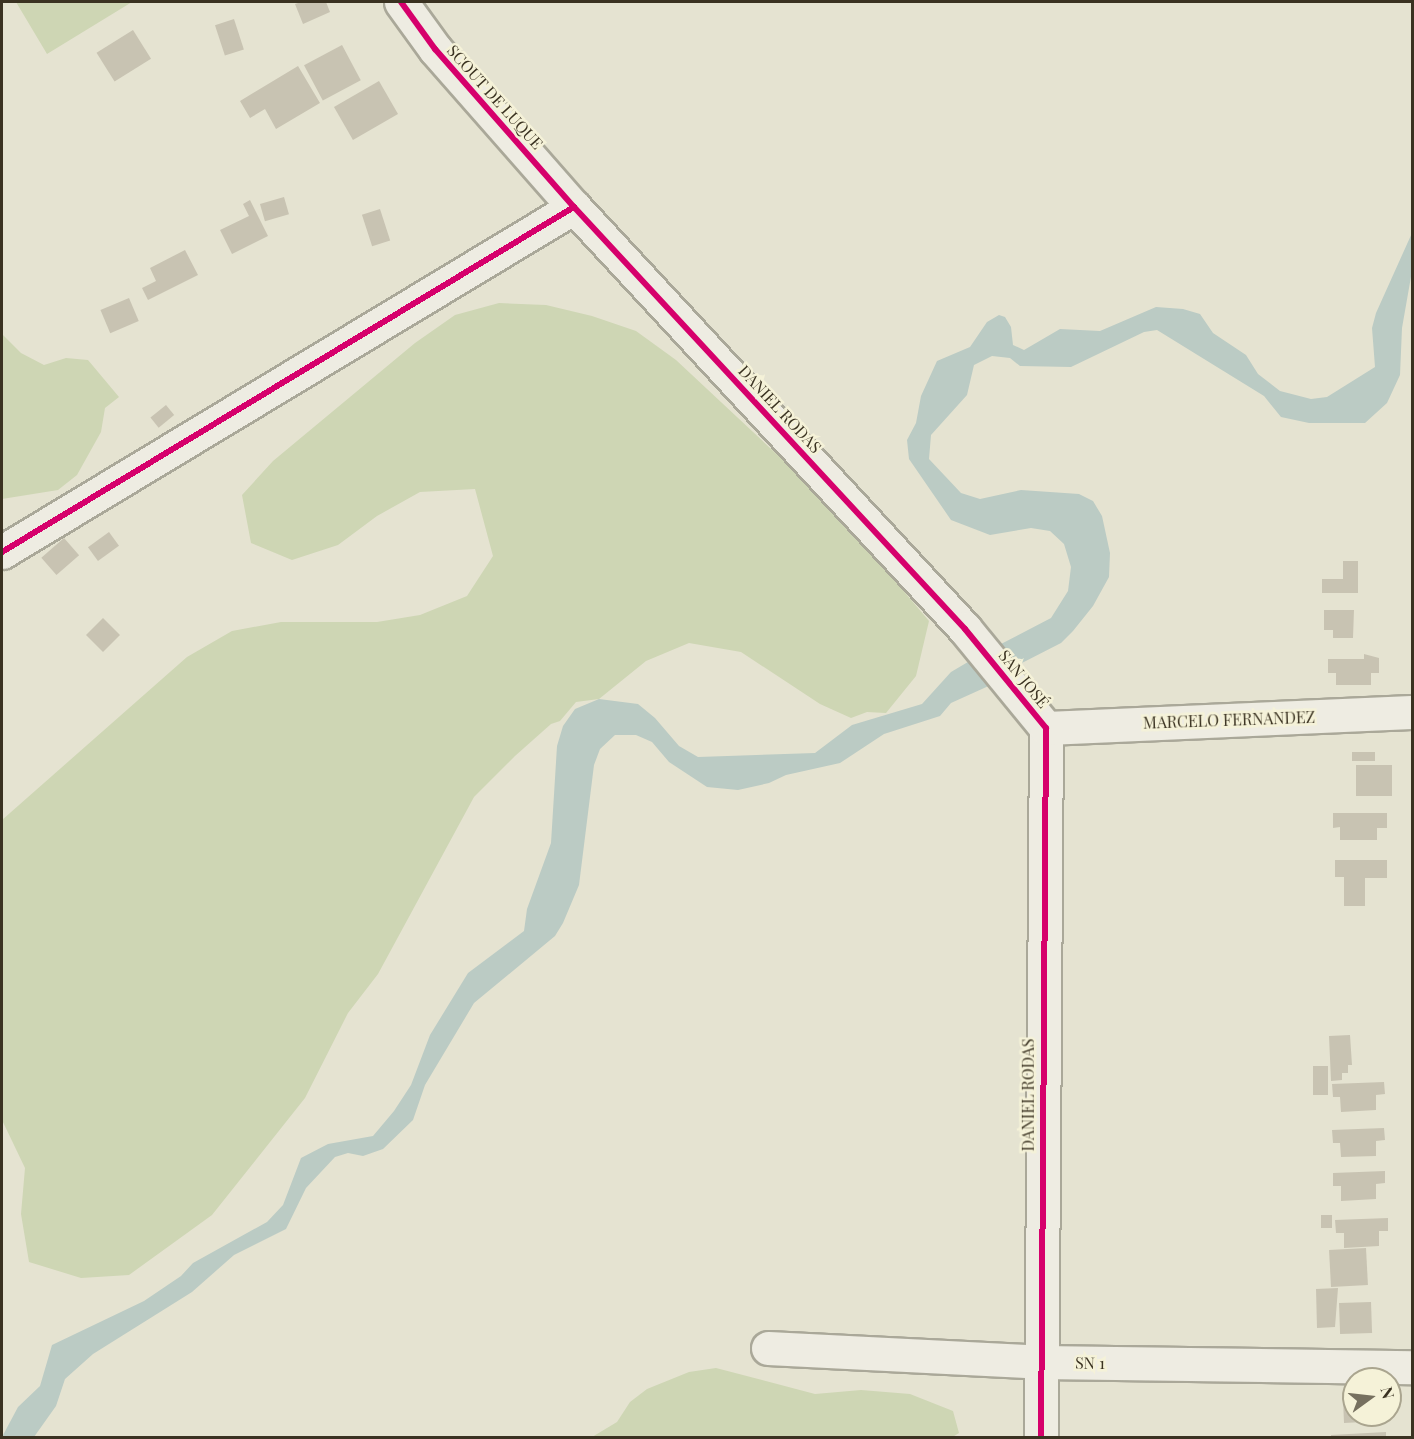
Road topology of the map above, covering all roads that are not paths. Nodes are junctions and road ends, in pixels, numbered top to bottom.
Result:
1 (400, 2) edge
2 (574, 207) junction
3 (2, 552) edge
4 (965, 629) joint
5 (1413, 712) edge
6 (1046, 740) junction
7 (768, 1348) dead end
8 (1041, 1362) junction
9 (1413, 1366) edge
10 (1041, 1437) edge

1 - 2 street, SCOUT DE LUQUE
2 - 3 street
2 - 4 street, DANIEL RODAS
4 - 6 street, SAN JOSÉ
5 - 6 street, MARCELO FERNANDEZ
6 - 8 street, DANIEL RODAS
7 - 8 street, SN 1
8 - 9 street, SN 1
8 - 10 street, DANIEL RODAS

